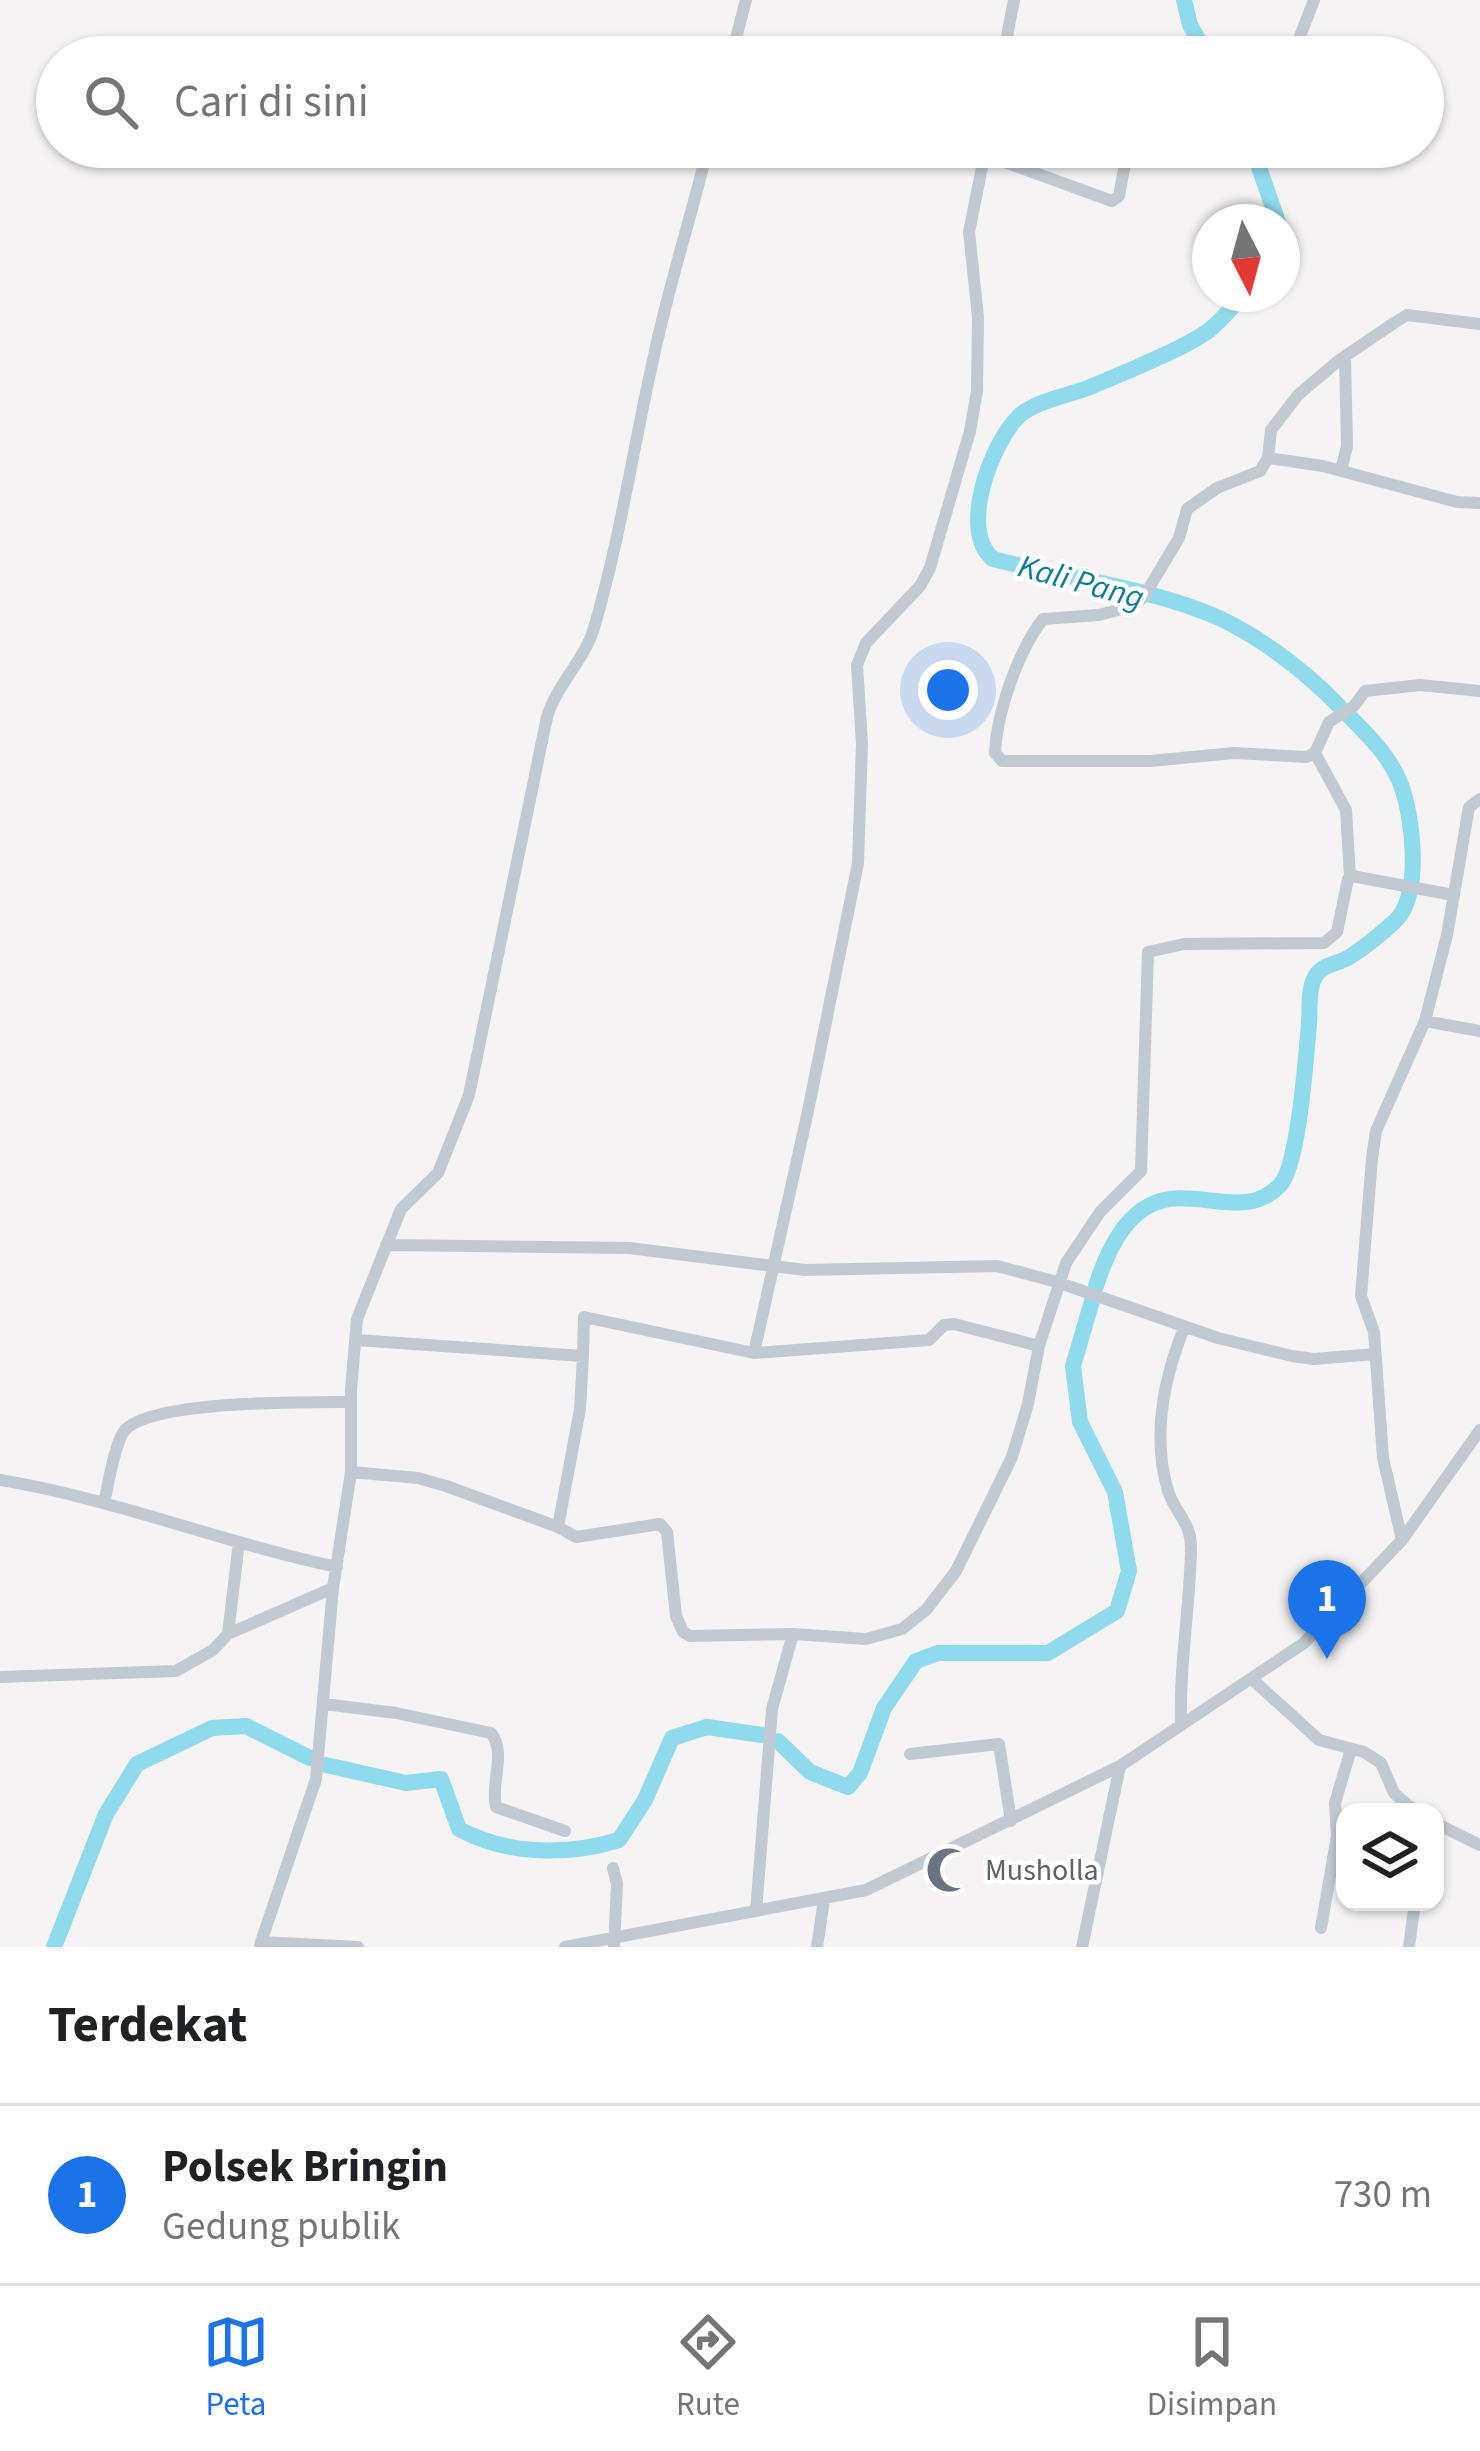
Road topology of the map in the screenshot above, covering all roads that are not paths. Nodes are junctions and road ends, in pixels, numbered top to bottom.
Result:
1 (746, 0) edge
2 (1014, 0) edge
3 (1314, 0) edge
4 (737, 36) edge
5 (1007, 36) edge
6 (1300, 36) edge
7 (702, 168) edge
8 (982, 168) edge
9 (1029, 168) edge
10 (1125, 168) edge
11 (1480, 324) edge
12 (1345, 358) junction
13 (1268, 458) junction
14 (1341, 472) junction
15 (1480, 503) edge
16 (1480, 691) edge
17 (1315, 753) junction
18 (1480, 800) edge
19 (1350, 877) junction
20 (1453, 895) junction
21 (1424, 1021) junction
22 (1480, 1031) edge
23 (386, 1245) junction
24 (771, 1268) junction
25 (1058, 1282) junction
26 (1184, 1328) junction
27 (356, 1340) junction
28 (1039, 1346) junction
29 (754, 1353) junction
30 (1375, 1354) junction
31 (583, 1356) junction
32 (351, 1402) junction
33 (1480, 1430) edge
34 (351, 1472) junction
35 (0, 1480) edge
36 (104, 1503) junction
37 (558, 1527) junction
38 (1402, 1540) junction
39 (238, 1542) junction
40 (337, 1567) junction
41 (334, 1588) junction
42 (228, 1634) junction
43 (793, 1634) junction
44 (0, 1677) edge
45 (1253, 1680) junction
46 (324, 1704) junction
47 (1181, 1724) junction
48 (1351, 1749) junction
49 (910, 1754) dead end
50 (1120, 1766) junction
51 (1406, 1803) edge
52 (1011, 1821) junction
53 (1444, 1827) edge
54 (565, 1831) dead end
55 (1480, 1845) edge
56 (613, 1868) dead end
57 (824, 1900) junction
58 (756, 1910) junction
59 (1414, 1911) edge
60 (1321, 1928) dead end
61 (615, 1942) edge
62 (261, 1945) edge
63 (358, 1947) edge
64 (566, 1947) edge
65 (818, 1947) edge
66 (1082, 1947) edge
67 (1408, 1947) edge

1 - 4 street
2 - 5 street
3 - 6 street
7 - 23 street
8 - 24 street
9 - 10 street
11 - 12 street
12 - 13 street
12 - 14 street
13 - 14 street
13 - 17 street
14 - 15 street
16 - 17 street
17 - 19 street
18 - 20 street
19 - 20 street
19 - 25 street
20 - 21 street
21 - 22 street
21 - 30 street
23 - 24 street
23 - 27 street
24 - 25 street
24 - 29 street
25 - 26 street
25 - 28 street
26 - 30 street
26 - 47 street
27 - 31 street
27 - 32 street
28 - 29 street
28 - 43 street
29 - 31 street
30 - 38 street
31 - 37 street
32 - 34 street
32 - 36 street
33 - 38 street
34 - 37 street
34 - 40 street
35 - 36 street
36 - 39 street
37 - 43 street
38 - 45 street
39 - 40 street
39 - 42 street
40 - 41 street
41 - 42 street
41 - 46 street
42 - 44 street
43 - 58 street
45 - 47 street
45 - 48 street
46 - 54 street
46 - 62 street
47 - 50 street
48 - 51 street
48 - 60 street
49 - 52 street
50 - 52 street
50 - 66 street
52 - 57 street
53 - 55 street
56 - 61 street
57 - 58 street
57 - 65 street
58 - 61 street
59 - 67 street
61 - 64 street
62 - 63 street

